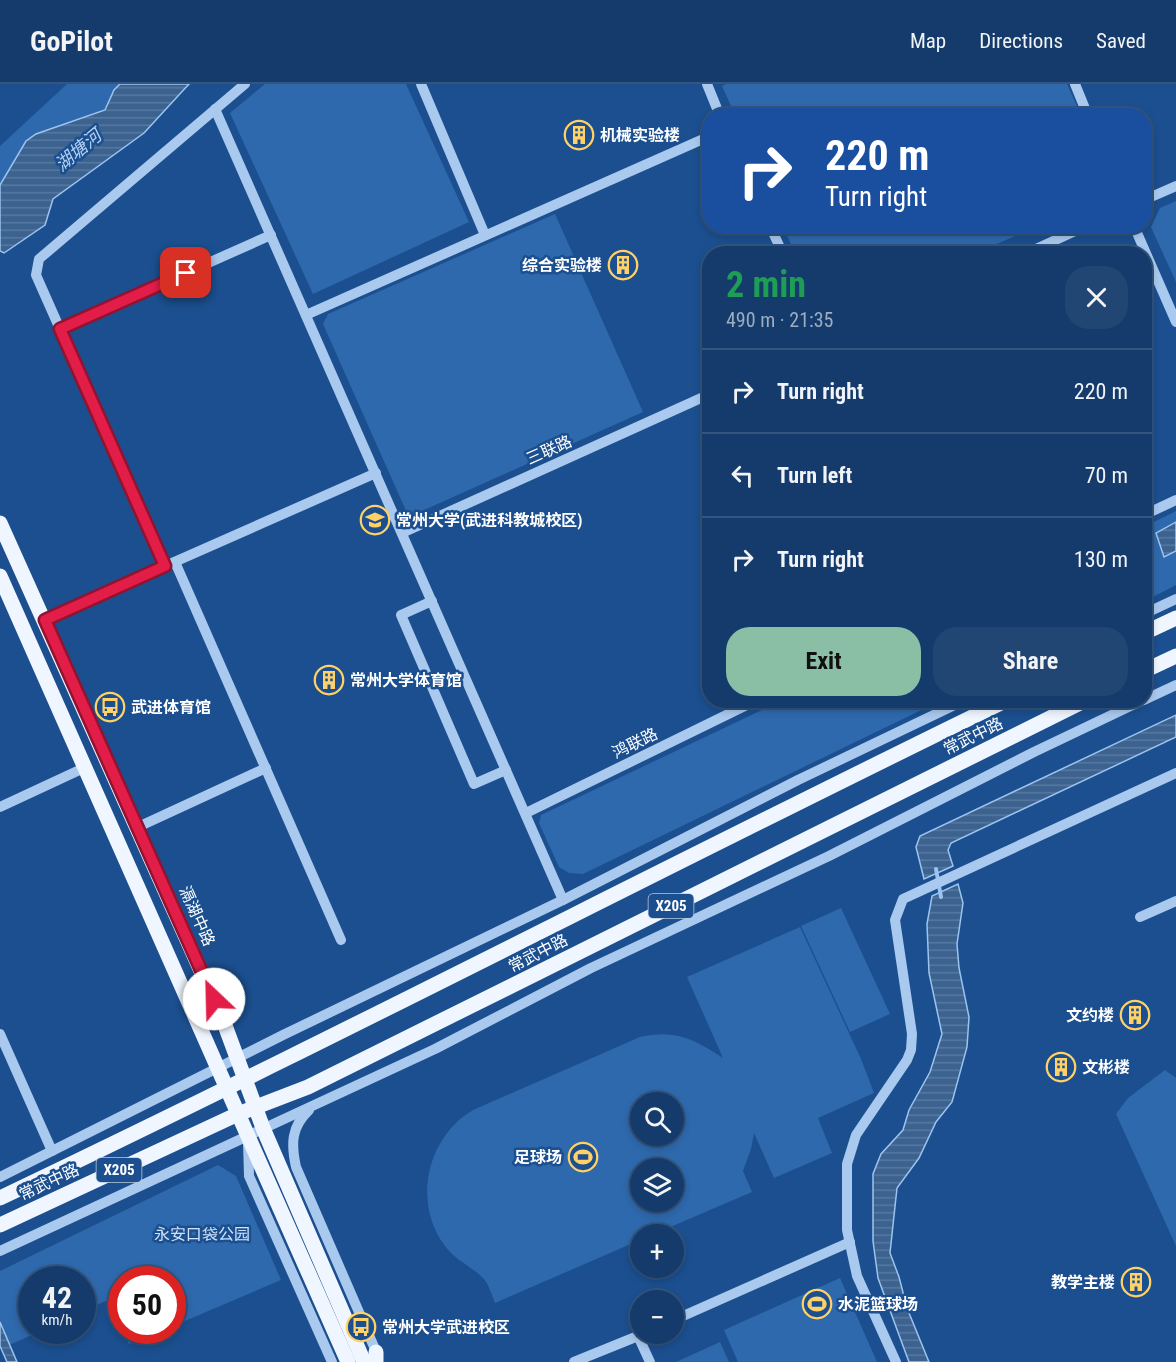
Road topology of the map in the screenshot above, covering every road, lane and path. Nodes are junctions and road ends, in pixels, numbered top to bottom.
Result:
1 (245, 84) edge
2 (421, 84) edge
3 (1075, 84) edge
4 (709, 85) edge
5 (717, 108) edge
6 (1085, 108) edge
7 (215, 109) junction
8 (702, 140) edge
9 (1176, 186) edge
10 (1152, 196) edge
11 (1069, 234) edge
12 (271, 235) junction
13 (485, 235) junction
14 (1042, 246) edge
15 (1152, 267) edge
16 (306, 315) junction
17 (1176, 322) edge
18 (60, 329) junction
19 (702, 398) edge
20 (376, 473) junction
21 (1176, 500) edge
22 (1152, 511) edge
23 (0, 523) edge
24 (402, 533) junction
25 (170, 564) junction
26 (0, 576) edge
27 (1176, 599) edge
28 (432, 601) junction
29 (1152, 610) edge
30 (1176, 618) edge
31 (45, 620) junction
32 (1152, 629) edge
33 (1176, 656) edge
34 (1152, 667) edge
35 (1176, 685) edge
36 (1152, 696) edge
37 (741, 708) edge
38 (948, 708) edge
39 (991, 708) edge
40 (1070, 708) edge
41 (1127, 708) edge
42 (86, 767) junction
43 (266, 768) junction
44 (506, 770) junction
45 (1176, 773) edge
46 (0, 807) edge
47 (526, 813) junction
48 (138, 827) junction
49 (563, 900) junction
50 (1176, 901) edge
51 (1140, 917) dead end
52 (341, 940) dead end
53 (0, 1034) edge
54 (238, 1059) junction
55 (218, 1069) junction
56 (245, 1080) junction
57 (227, 1089) junction
58 (314, 1105) junction
59 (255, 1108) junction
60 (238, 1114) junction
61 (262, 1128) junction
62 (247, 1135) junction
63 (52, 1151) junction
64 (0, 1178) edge
65 (0, 1198) edge
66 (0, 1225) edge
67 (850, 1242) junction
68 (0, 1251) edge
69 (684, 1316) edge
70 (630, 1339) edge
71 (643, 1344) edge
72 (374, 1359) edge
73 (332, 1362) edge
74 (348, 1362) edge
75 (574, 1362) edge
76 (650, 1362) edge
77 (896, 1362) edge

1 - 7 street
2 - 13 street
3 - 6 street
4 - 5 street
7 - 12 street
7 - 18 street
8 - 13 street
9 - 10 street
11 - 14 street
12 - 16 street
12 - 18 street
13 - 16 street
15 - 17 street
16 - 20 street
18 - 25 street
19 - 24 street, 三联路
20 - 24 street
20 - 25 street
21 - 22 street
23 - 31 main road, 滆湖中路
24 - 28 street
25 - 31 street
25 - 43 street
26 - 42 main road
27 - 29 street
28 - 44 street
28 - 44 street
30 - 32 main road
31 - 48 main road, 滆湖中路
33 - 34 main road
35 - 36 street
37 - 47 street, 鸿联路
38 - 49 street
39 - 56 main road, 常武中路 / X205
40 - 59 main road, 常武中路 / X205
41 - 58 street
42 - 46 street
42 - 55 main road
43 - 48 street
43 - 52 street
44 - 47 street
45 - 67 street
47 - 49 street
48 - 54 main road, 滆湖中路
49 - 54 street
50 - 51 street
53 - 63 street
54 - 55 street
54 - 56 main road, 滆湖中路
55 - 57 main road
55 - 63 street
56 - 57 main road, 常武中路 / X205
56 - 59 main road, 滆湖中路
57 - 60 main road
57 - 65 main road, 常武中路 / X205
58 - 61 street
58 - 72 street
59 - 60 main road, 常武中路 / X205
59 - 61 main road, 滆湖中路
60 - 62 main road
60 - 66 main road, 常武中路 / X205
61 - 62 street
61 - 72 main road, 滆湖中路
62 - 68 street
62 - 73 street
62 - 74 main road
63 - 64 street
67 - 69 street
67 - 77 street
70 - 75 street
71 - 76 street

